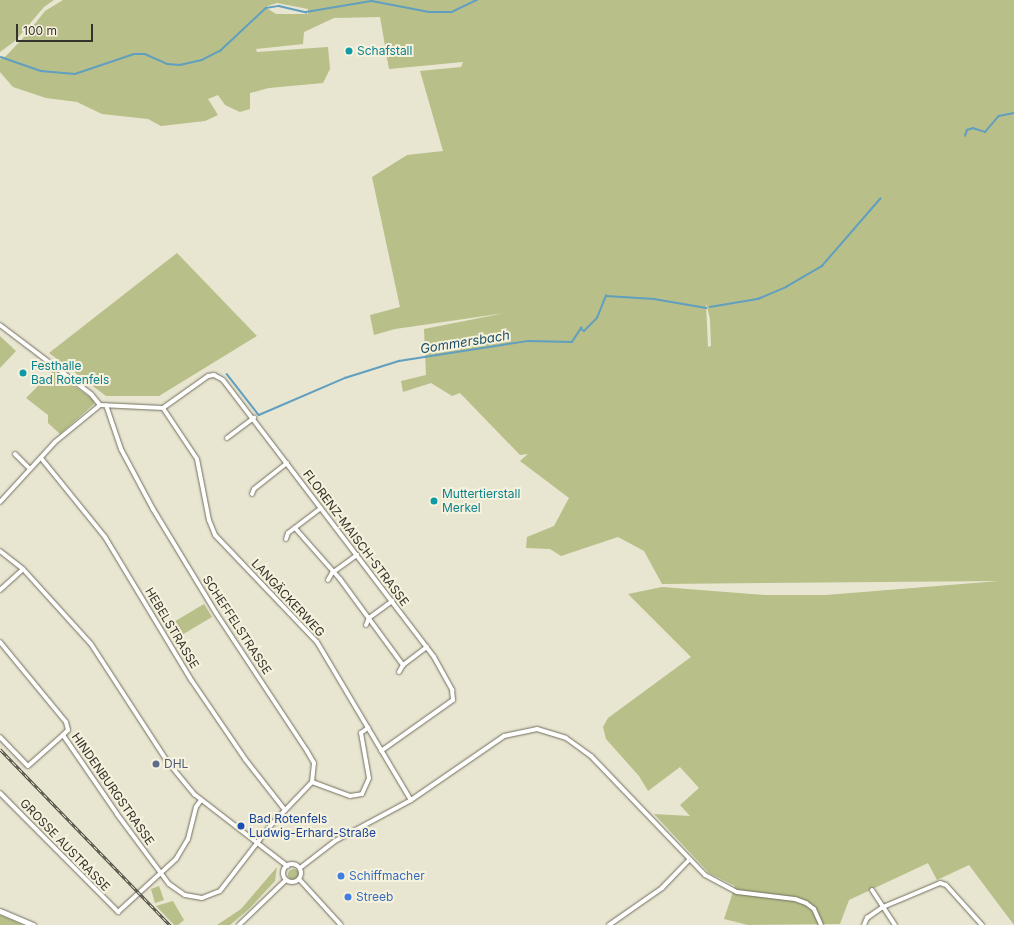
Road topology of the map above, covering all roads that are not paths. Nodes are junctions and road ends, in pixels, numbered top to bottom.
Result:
1 (0, 325) edge
2 (100, 405) junction
3 (106, 405) junction
4 (163, 408) junction
5 (254, 418) junction
6 (227, 438) dead end
7 (15, 454) dead end
8 (41, 458) junction
9 (287, 463) junction
10 (30, 469) junction
11 (252, 494) dead end
12 (0, 502) edge
13 (321, 508) junction
14 (295, 528) junction
15 (286, 539) dead end
16 (0, 551) edge
17 (357, 555) junction
18 (23, 569) junction
19 (332, 573) junction
20 (328, 580) dead end
21 (0, 590) edge
22 (392, 601) junction
23 (369, 618) junction
24 (366, 625) dead end
25 (0, 642) edge
26 (427, 647) junction
27 (403, 665) junction
28 (400, 672) dead end
29 (368, 728) junction
30 (63, 735) junction
31 (0, 738) edge
32 (382, 751) junction
33 (312, 782) junction
34 (2, 794) edge
35 (201, 800) junction
36 (411, 800) junction
37 (0, 801) edge
38 (285, 810) junction
39 (258, 842) junction
40 (690, 859) junction
41 (286, 866) junction
42 (300, 868) junction
43 (161, 873) junction
44 (286, 880) junction
45 (299, 880) junction
46 (872, 890) dead end
47 (883, 907) junction
48 (0, 911) edge
49 (33, 925) edge
50 (239, 925) edge
51 (341, 925) edge
52 (609, 925) edge
53 (821, 925) edge
54 (864, 925) edge
55 (895, 925) edge
56 (982, 925) edge

1 - 2 street
2 - 3 street
2 - 8 street
3 - 4 street
3 - 33 street, SCHEFFELSTRASSE
4 - 5 street, FLORENZ-MAISCH-STRASSE
4 - 29 street, LANGÄCKERWEG
5 - 6 street
5 - 9 street, FLORENZ-MAISCH-STRASSE
7 - 10 street
8 - 10 street
8 - 38 street, HEBELSTRASSE
9 - 11 street
9 - 13 street, FLORENZ-MAISCH-STRASSE
10 - 12 street
13 - 14 street
13 - 17 street, FLORENZ-MAISCH-STRASSE
14 - 15 street
14 - 19 street
16 - 18 street
17 - 19 street
17 - 22 street, FLORENZ-MAISCH-STRASSE
18 - 21 street
18 - 35 street
19 - 20 street
19 - 23 street
22 - 23 street
22 - 26 street, FLORENZ-MAISCH-STRASSE
23 - 24 street
23 - 27 street
25 - 30 street, HINDENBURGSTRASSE
26 - 27 street
26 - 32 street, FLORENZ-MAISCH-STRASSE
27 - 28 street
29 - 32 street, LANGÄCKERWEG
29 - 33 street
30 - 31 street
30 - 43 street, HINDENBURGSTRASSE
32 - 36 street, LANGÄCKERWEG
33 - 38 street
34 - 37 street
34 - 43 street, GROSSE AUSTRASSE
35 - 39 street
35 - 43 street
36 - 40 street
36 - 42 street
38 - 39 street
39 - 41 street
39 - 43 street, HINDENBURGSTRASSE
40 - 52 street
40 - 53 street
41 - 42 street
41 - 44 street
42 - 45 street
44 - 45 street
44 - 50 street
45 - 51 street
46 - 47 street
47 - 54 street
47 - 55 street
47 - 56 street
48 - 49 street

